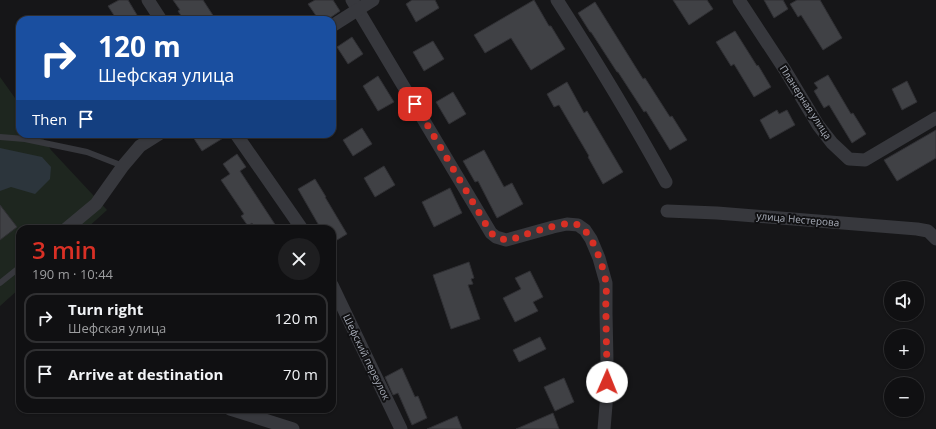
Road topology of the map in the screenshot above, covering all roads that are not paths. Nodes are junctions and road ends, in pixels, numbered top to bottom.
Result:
1 (148, 0) edge
2 (373, 0) edge
3 (557, 0) edge
4 (739, 0) edge
5 (355, 5) edge
6 (158, 16) edge
7 (336, 22) edge
8 (936, 118) edge
9 (0, 137) edge
10 (152, 138) edge
11 (239, 138) edge
12 (123, 166) junction
13 (666, 182) dead end
14 (667, 211) dead end
15 (71, 225) edge
16 (299, 225) edge
17 (932, 235) edge
18 (16, 270) edge
19 (0, 283) edge
20 (336, 293) edge
21 (243, 413) edge
22 (293, 429) edge
23 (401, 429) edge
24 (604, 429) edge

1 - 6 street
2 - 5 street
3 - 13 street
4 - 8 street, Планерная улица
5 - 7 street
5 - 24 street
9 - 12 lane
10 - 12 street
11 - 16 street
12 - 15 street
14 - 17 street, улица Нестерова
18 - 19 lane
20 - 23 street, Шефский переулок
21 - 22 street

